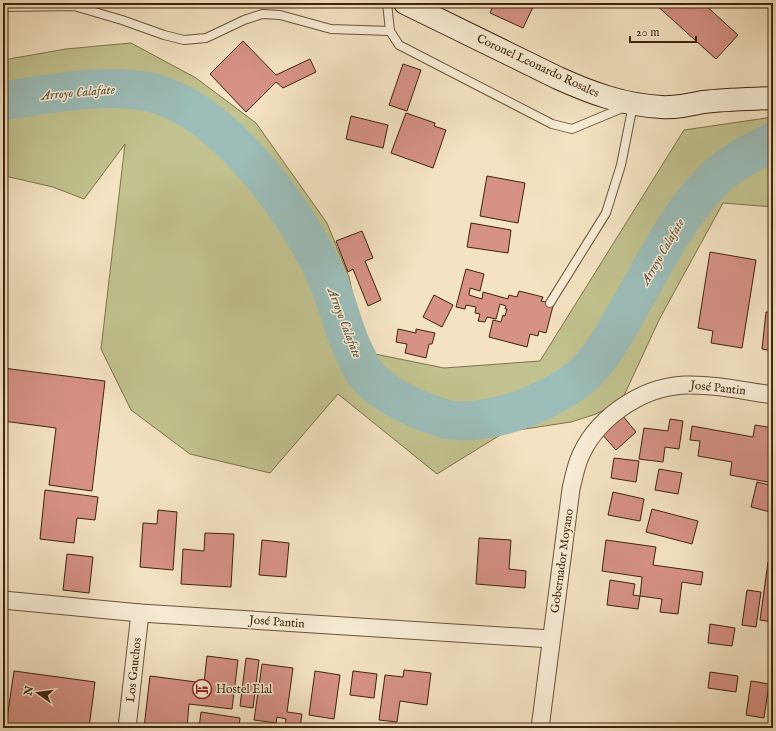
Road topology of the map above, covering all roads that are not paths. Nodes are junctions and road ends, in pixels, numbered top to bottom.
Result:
1 (387, 3) edge
2 (405, 3) edge
3 (3, 7) edge
4 (390, 31) junction
5 (773, 98) edge
6 (633, 104) junction
7 (550, 303) dead end
8 (773, 395) edge
9 (619, 409) joint
10 (3, 600) edge
11 (140, 613) junction
12 (551, 639) junction
13 (127, 728) edge
14 (540, 728) edge

1 - 4 lane
2 - 6 main road, Coronel Leonardo Rosales
3 - 4 lane
4 - 6 lane
5 - 6 main road, Coronel Leonardo Rosales
6 - 7 lane
8 - 9 street, José Pantin
9 - 12 street, Gobernador Moyano
10 - 11 street, José Pantin
11 - 12 street, José Pantin
11 - 13 street, Los Gauchos
12 - 14 street, Gobernador Moyano

